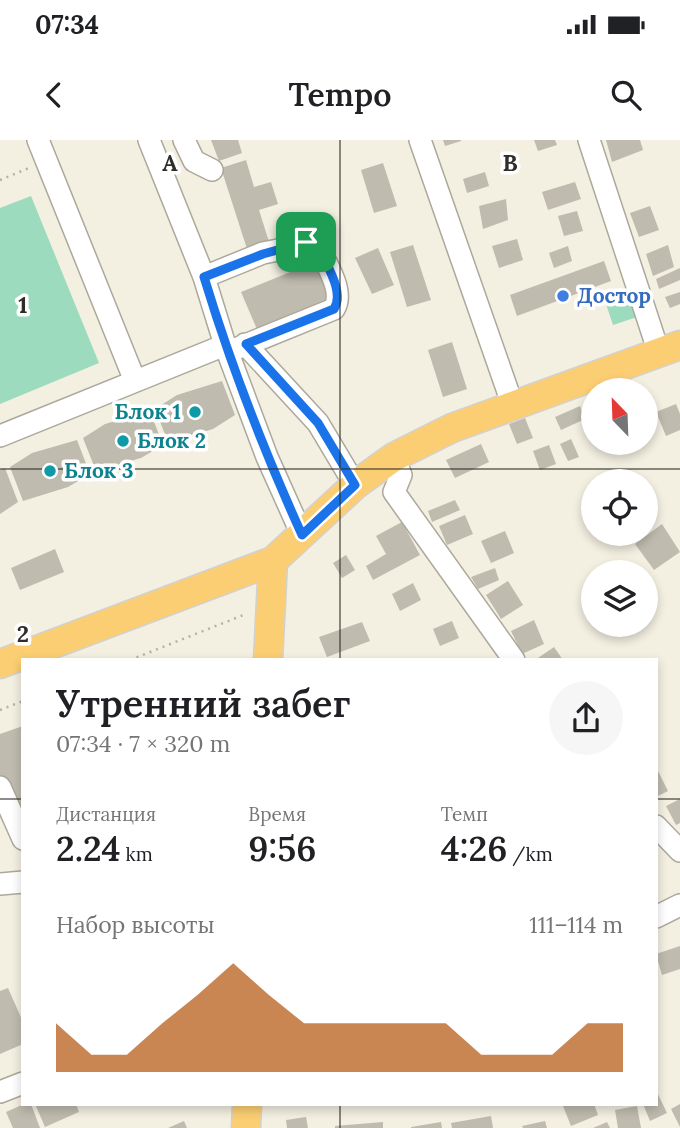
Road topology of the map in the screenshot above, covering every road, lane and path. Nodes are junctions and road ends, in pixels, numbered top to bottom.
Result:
1 (38, 140) edge
2 (149, 140) edge
3 (184, 140) edge
4 (420, 140) edge
5 (589, 140) edge
6 (47, 161) junction
7 (212, 170) dead end
8 (0, 180) edge
9 (204, 277) junction
10 (233, 347) junction
11 (669, 349) edge
12 (135, 381) junction
13 (513, 406) junction
14 (0, 436) edge
15 (394, 457) junction
16 (355, 485) junction
17 (302, 535) junction
18 (273, 561) junction
19 (246, 614) dead end
20 (135, 658) edge
21 (268, 658) edge
22 (513, 658) edge
23 (0, 664) edge
24 (21, 702) edge
25 (0, 710) edge
26 (0, 787) edge
27 (658, 828) edge
28 (21, 834) edge
29 (680, 851) edge
30 (21, 882) edge
31 (0, 884) edge
32 (680, 905) edge
33 (658, 917) edge
34 (21, 1084) edge
35 (0, 1092) edge
36 (247, 1106) edge
37 (246, 1128) edge

1 - 6 street
2 - 9 street
3 - 7 street
4 - 13 street
5 - 11 street
6 - 8 path
6 - 12 street
9 - 10 street
9 - 10 street
10 - 12 street
10 - 16 street
10 - 17 street
11 - 13 main road
12 - 14 street
13 - 15 main road
15 - 16 main road
15 - 22 street
16 - 17 main road
17 - 18 main road
18 - 21 main road
18 - 23 main road
19 - 20 path
24 - 25 path
26 - 28 street
27 - 29 street
30 - 31 street
32 - 33 street
34 - 35 street
36 - 37 main road

